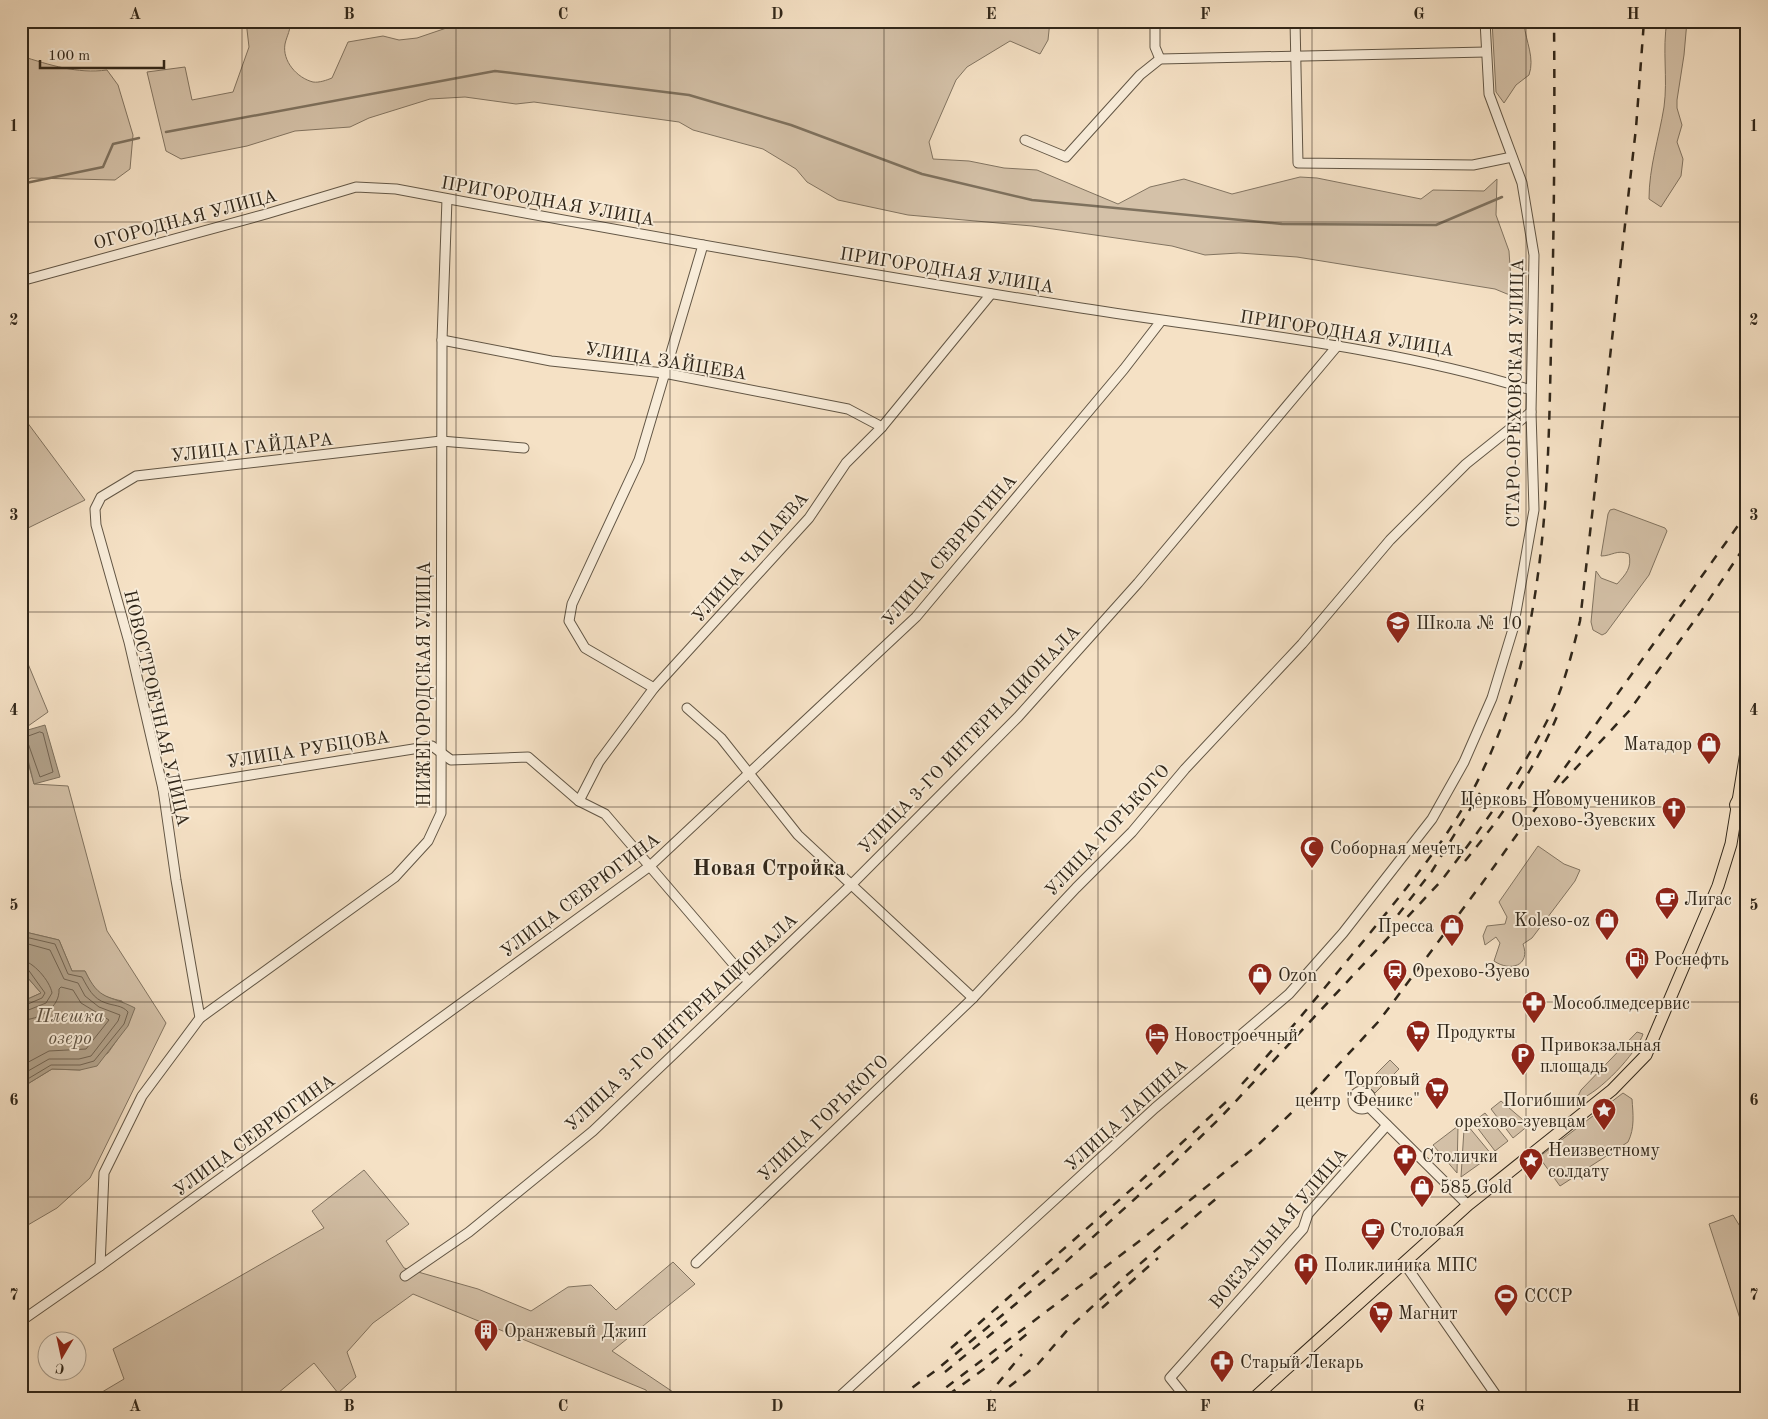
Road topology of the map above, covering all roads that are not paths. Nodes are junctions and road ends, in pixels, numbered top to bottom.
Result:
1 (1156, 21) edge
2 (1295, 21) edge
3 (1485, 21) edge
4 (1486, 52) junction
5 (1295, 54) junction
6 (1160, 59) junction
7 (1025, 140) dead end
8 (1512, 157) junction
9 (356, 187) joint
10 (447, 199) junction
11 (703, 245) junction
12 (21, 281) edge
13 (991, 294) junction
14 (1161, 321) junction
15 (442, 340) junction
16 (1338, 345) junction
17 (664, 374) junction
18 (1531, 390) junction
19 (1531, 412) junction
20 (882, 427) junction
21 (441, 442) junction
22 (524, 448) dead end
23 (96, 525) joint
24 (654, 688) junction
25 (687, 708) dead end
26 (1747, 746) edge
27 (441, 753) junction
28 (1464, 762) joint
29 (750, 772) junction
30 (1747, 787) edge
31 (163, 789) junction
32 (579, 801) junction
33 (1737, 805) junction
34 (650, 866) junction
35 (851, 885) junction
36 (748, 981) junction
37 (972, 998) junction
38 (200, 1018) junction
39 (1369, 1107) dead end
40 (1387, 1125) junction
41 (1468, 1205) junction
42 (696, 1263) dead end
43 (1404, 1264) junction
44 (100, 1266) junction
45 (406, 1276) dead end
46 (21, 1321) edge
47 (838, 1398) edge
48 (1186, 1398) edge
49 (1254, 1398) edge
50 (1498, 1398) edge

1 - 6 street
2 - 5 street
3 - 4 street, СТАРО-ОРЕХОВСКАЯ УЛИЦА
4 - 5 street
4 - 8 street, СТАРО-ОРЕХОВСКАЯ УЛИЦА
5 - 6 street
5 - 8 street
6 - 7 street
8 - 18 street, СТАРО-ОРЕХОВСКАЯ УЛИЦА
9 - 10 street, ПРИГОРОДНАЯ УЛИЦА
9 - 12 street, ОГОРОДНАЯ УЛИЦА
10 - 11 street, ПРИГОРОДНАЯ УЛИЦА
10 - 15 street, НИЖЕГОРОДСКАЯ УЛИЦА
11 - 13 street, ПРИГОРОДНАЯ УЛИЦА
11 - 17 street
13 - 14 street, ПРИГОРОДНАЯ УЛИЦА
13 - 20 street, УЛИЦА ЧАПАЕВА
14 - 16 street, ПРИГОРОДНАЯ УЛИЦА
14 - 29 street, УЛИЦА СЕВРЮГИНА
15 - 17 street, УЛИЦА ЗАЙЦЕВА
15 - 21 street, НИЖЕГОРОДСКАЯ УЛИЦА
16 - 18 street, ПРИГОРОДНАЯ УЛИЦА
16 - 35 street, УЛИЦА 3-ГО ИНТЕРНАЦИОНАЛА
17 - 20 street, УЛИЦА ЗАЙЦЕВА
17 - 24 street
18 - 19 street, СТАРО-ОРЕХОВСКАЯ УЛИЦА
19 - 28 street, СТАРО-ОРЕХОВСКАЯ УЛИЦА
19 - 37 street, УЛИЦА ГОРЬКОГО
20 - 24 street, УЛИЦА ЧАПАЕВА
21 - 22 street, УЛИЦА ГАЙДАРА
21 - 23 street, УЛИЦА ГАЙДАРА
21 - 27 street, НИЖЕГОРОДСКАЯ УЛИЦА
23 - 31 street, НОВОСТРОЕЧНАЯ УЛИЦА
24 - 32 street, УЛИЦА ЧАПАЕВА
25 - 29 street
26 - 33 main road
27 - 31 street, УЛИЦА РУБЦОВА
27 - 32 street, УЛИЦА РУБЦОВА
27 - 38 street, НИЖЕГОРОДСКАЯ УЛИЦА
28 - 47 street, УЛИЦА ЛАПИНА
29 - 34 street, УЛИЦА СЕВРЮГИНА
29 - 35 street
30 - 33 highway
31 - 38 street, НОВОСТРОЕЧНАЯ УЛИЦА
32 - 34 street, УЛИЦА РУБЦОВА
33 - 41 main road
34 - 36 street, УЛИЦА РУБЦОВА
34 - 44 street, УЛИЦА СЕВРЮГИНА
35 - 36 street, УЛИЦА 3-ГО ИНТЕРНАЦИОНАЛА
35 - 37 street
36 - 45 street, УЛИЦА 3-ГО ИНТЕРНАЦИОНАЛА
37 - 42 street, УЛИЦА ГОРЬКОГО
38 - 44 street, НИЖЕГОРОДСКАЯ УЛИЦА
39 - 40 street
40 - 41 street
40 - 48 street, ВОКЗАЛЬНАЯ УЛИЦА
41 - 43 main road
43 - 49 main road
43 - 50 street
44 - 46 street, УЛИЦА СЕВРЮГИНА

